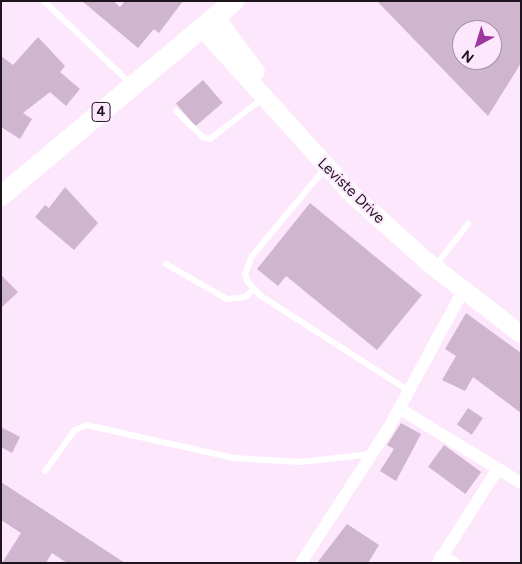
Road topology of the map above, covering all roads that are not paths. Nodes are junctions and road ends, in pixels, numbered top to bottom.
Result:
1 (44, 1) edge
2 (234, 1) edge
3 (208, 22) junction
4 (132, 86) junction
5 (264, 97) junction
6 (176, 111) dead end
7 (326, 167) junction
8 (1, 196) edge
9 (468, 224) dead end
10 (440, 260) junction
11 (166, 264) dead end
12 (254, 289) junction
13 (464, 291) junction
14 (521, 322) edge
15 (521, 334) edge
16 (409, 391) junction
17 (400, 409) junction
18 (373, 454) junction
19 (497, 470) junction
20 (45, 471) dead end
21 (521, 483) edge
22 (440, 559) edge
23 (301, 563) edge
24 (454, 563) edge

1 - 4 lane
2 - 3 main road, 4
3 - 4 main road, 4
3 - 5 main road, Leviste Drive
3 - 10 main road, Leviste Drive
4 - 8 main road, 4
5 - 6 lane
5 - 7 main road, Leviste Drive
7 - 12 lane
7 - 13 main road, Leviste Drive
9 - 10 lane
10 - 14 main road, Leviste Drive
11 - 12 lane
12 - 16 lane
13 - 15 main road, Leviste Drive
13 - 16 street
16 - 17 street
17 - 18 street
17 - 19 street
18 - 20 lane
18 - 23 street
19 - 21 street
19 - 22 street
22 - 24 street

